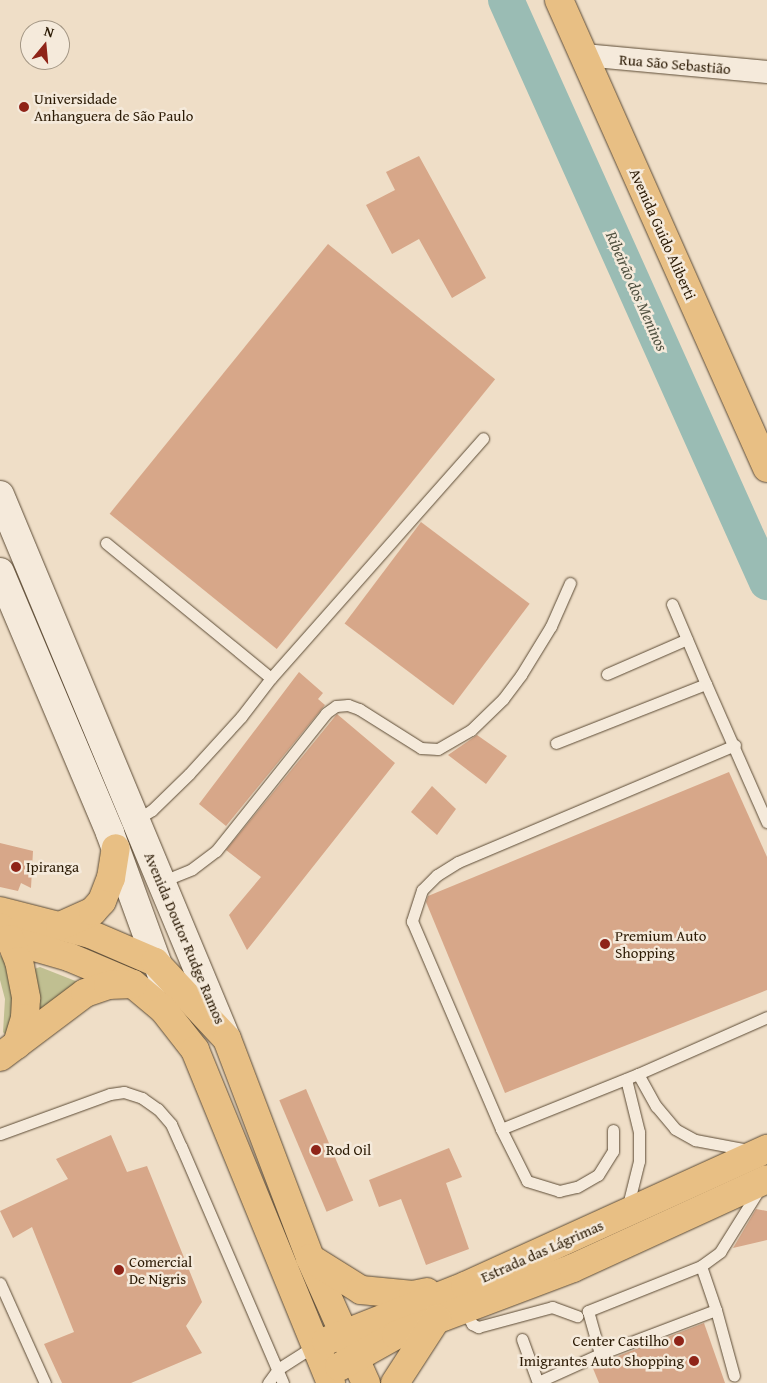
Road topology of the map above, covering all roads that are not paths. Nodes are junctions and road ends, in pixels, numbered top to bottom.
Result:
1 (559, 0) edge
2 (584, 55) junction
3 (767, 72) edge
4 (482, 438) dead end
5 (767, 468) edge
6 (0, 495) edge
7 (106, 543) dead end
8 (0, 572) edge
9 (570, 583) dead end
10 (672, 604) dead end
11 (687, 639) junction
12 (607, 674) dead end
13 (271, 678) junction
14 (706, 684) junction
15 (556, 743) dead end
16 (735, 745) junction
17 (135, 821) junction
18 (767, 822) edge
19 (113, 840) junction
20 (163, 881) junction
21 (0, 911) edge
22 (60, 926) junction
23 (3, 934) edge
24 (155, 962) junction
25 (133, 984) junction
26 (767, 1017) edge
27 (227, 1039) junction
28 (195, 1050) junction
29 (8, 1051) edge
30 (638, 1074) junction
31 (626, 1079) junction
32 (501, 1129) junction
33 (613, 1130) dead end
34 (0, 1134) edge
35 (765, 1150) edge
36 (766, 1179) edge
37 (626, 1213) junction
38 (310, 1258) junction
39 (701, 1266) junction
40 (0, 1284) edge
41 (464, 1298) junction
42 (716, 1310) junction
43 (577, 1316) dead end
44 (437, 1318) junction
45 (342, 1333) junction
46 (522, 1339) dead end
47 (314, 1346) junction
48 (600, 1354) junction
49 (354, 1358) junction
50 (278, 1369) junction
51 (734, 1376) dead end
52 (324, 1380) edge
53 (538, 1382) edge
54 (45, 1383) edge
55 (268, 1383) edge
56 (283, 1383) edge
57 (366, 1383) edge
58 (395, 1383) edge

1 - 2 main road, Avenida Guido Aliberti
2 - 3 street, Rua São Sebastião
2 - 5 main road, Avenida Guido Aliberti
4 - 13 lane
6 - 17 street, Avenida Doutor Rudge Ramos
7 - 13 lane
8 - 19 street, Avenida Doutor Rudge Ramos
9 - 20 lane
10 - 11 lane
11 - 12 lane
11 - 14 lane
13 - 17 lane
14 - 15 lane
14 - 16 lane
16 - 18 lane
16 - 32 lane
17 - 19 street
17 - 20 street, Avenida Doutor Rudge Ramos
19 - 22 main road
19 - 24 street, Avenida Doutor Rudge Ramos
20 - 27 street, Avenida Doutor Rudge Ramos
21 - 22 main road
22 - 24 main road
23 - 25 main road
23 - 29 main road
24 - 27 main road
24 - 28 street, Avenida Doutor Rudge Ramos
25 - 28 main road
25 - 29 main road
26 - 30 lane
27 - 38 main road, Avenida Doutor Rudge Ramos
28 - 47 main road, Avenida Doutor Rudge Ramos
30 - 31 lane
30 - 35 lane
31 - 32 lane
31 - 37 lane
32 - 33 lane
34 - 50 lane
35 - 37 main road, Estrada das Lágrimas
36 - 39 lane
36 - 41 main road, Estrada das Lágrimas
37 - 41 main road, Estrada das Lágrimas
38 - 41 main road
38 - 45 main road, Avenida Doutor Rudge Ramos
39 - 42 lane
39 - 48 lane
40 - 54 lane
41 - 43 lane
41 - 44 main road, Estrada das Lágrimas
41 - 45 main road, Estrada das Lágrimas
42 - 48 lane
42 - 51 lane
44 - 49 main road, Estrada das Lágrimas
44 - 58 main road
45 - 47 main road, Estrada das Lágrimas
45 - 49 main road, Avenida Doutor Rudge Ramos
46 - 53 lane
47 - 50 lane
47 - 52 main road, Avenida Doutor Rudge Ramos
48 - 53 lane
49 - 52 main road, Estrada das Lágrimas
49 - 57 main road, Avenida Doutor Rudge Ramos
50 - 55 lane
50 - 56 lane

